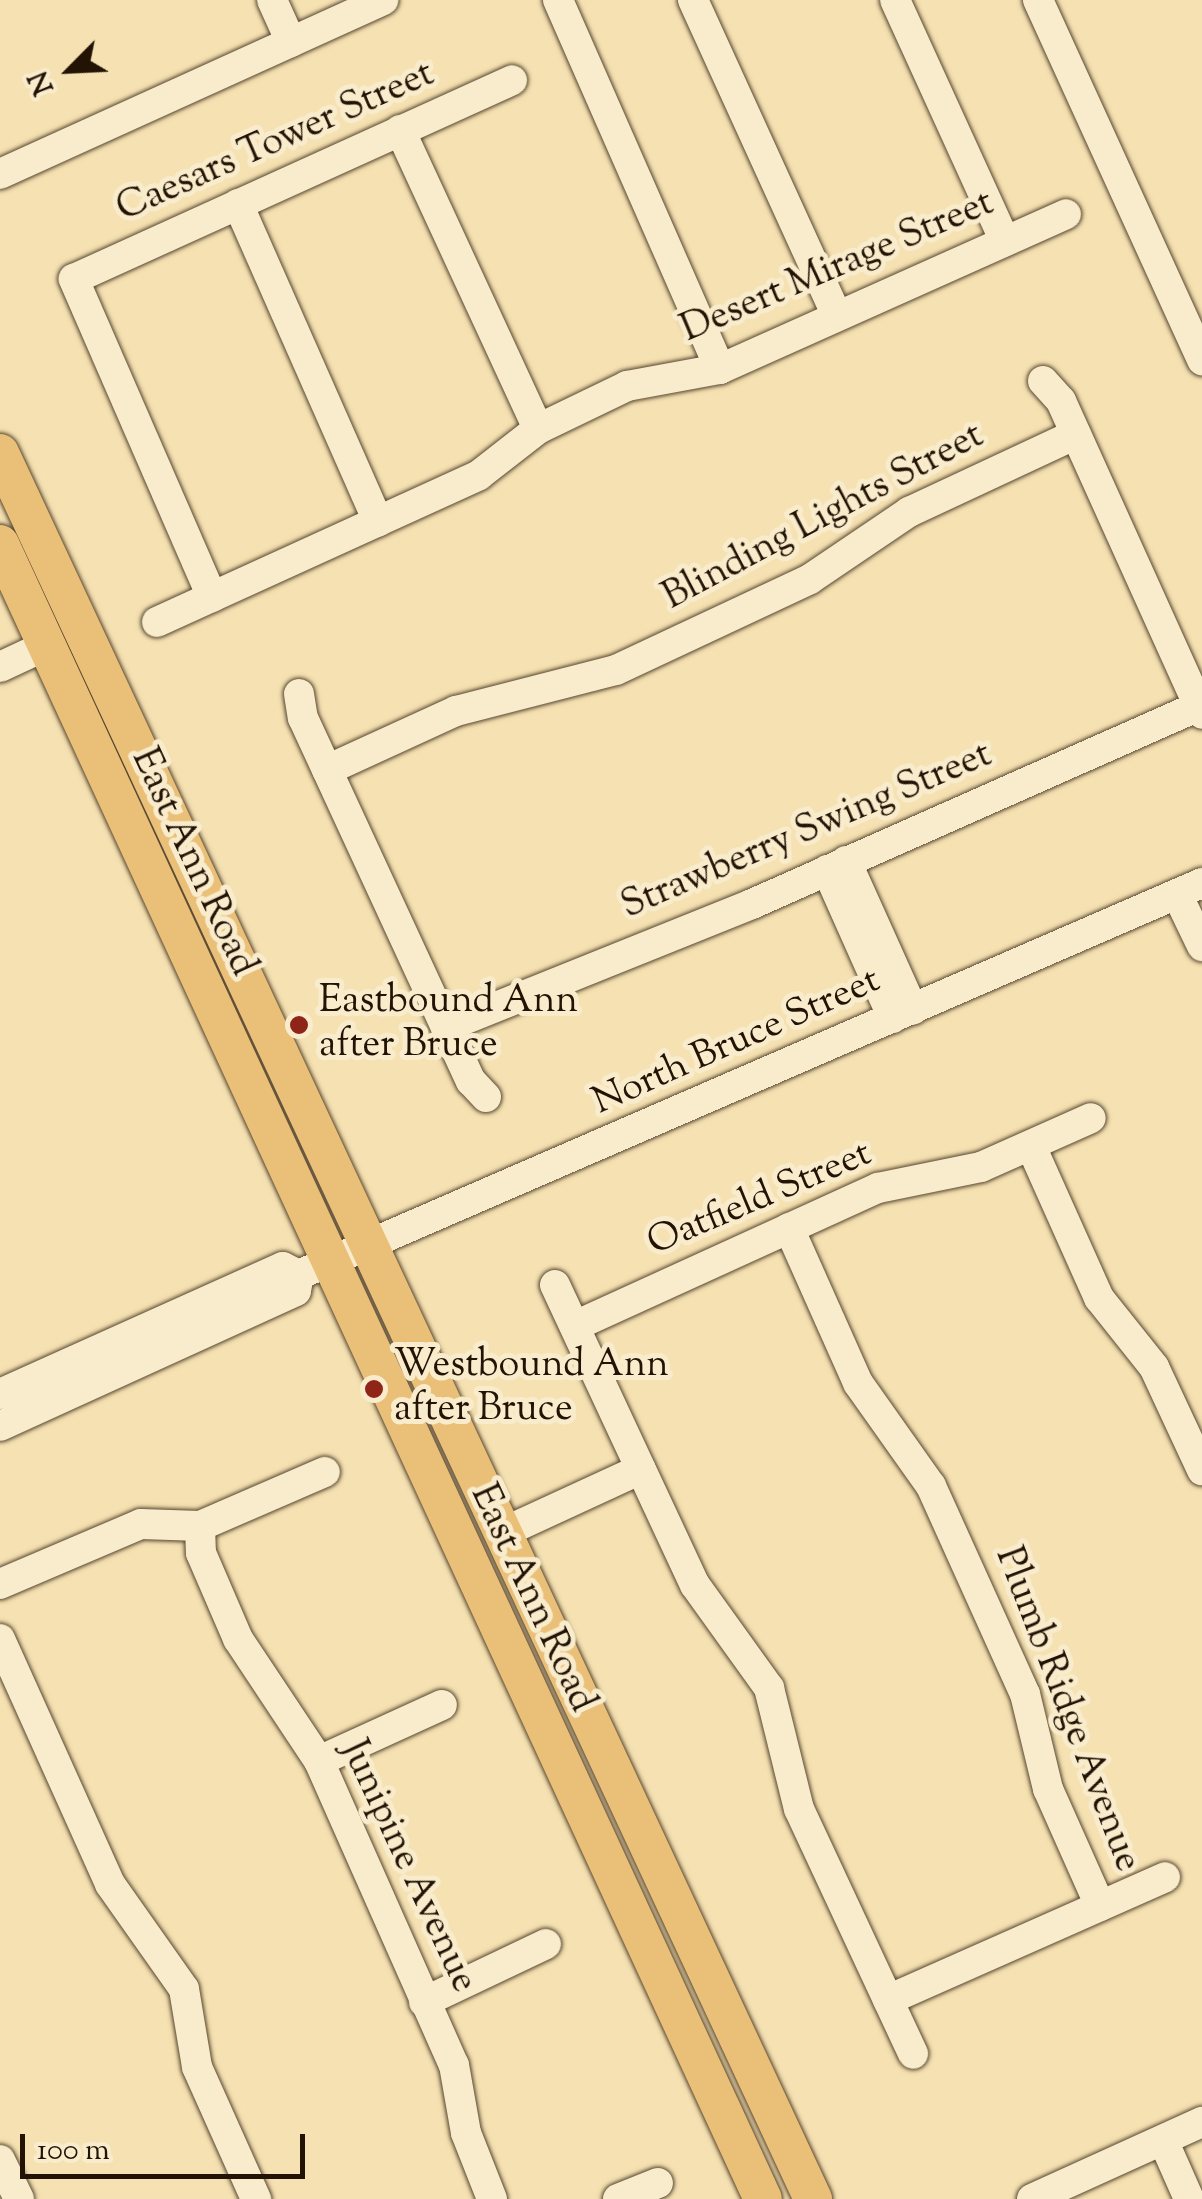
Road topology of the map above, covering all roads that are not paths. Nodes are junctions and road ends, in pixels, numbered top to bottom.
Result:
1 (272, 0) edge
2 (383, 0) edge
3 (558, 0) edge
4 (895, 0) edge
5 (1038, 0) edge
6 (699, 2) edge
7 (291, 42) junction
8 (512, 80) dead end
9 (400, 130) junction
10 (0, 174) edge
11 (238, 204) junction
12 (1066, 214) dead end
13 (1006, 241) junction
14 (837, 316) junction
15 (1202, 360) edge
16 (720, 369) junction
17 (1043, 382) dead end
18 (538, 430) junction
19 (1076, 434) junction
20 (0, 453) edge
21 (378, 521) junction
22 (0, 544) edge
23 (212, 597) junction
24 (157, 622) dead end
25 (47, 646) junction
26 (0, 667) edge
27 (299, 694) dead end
28 (1200, 710) edge
29 (327, 770) junction
30 (837, 866) junction
31 (1190, 889) edge
32 (1202, 946) edge
33 (903, 1014) junction
34 (446, 1027) junction
35 (486, 1097) dead end
36 (1092, 1118) dead end
37 (1031, 1146) junction
38 (789, 1228) junction
39 (371, 1247) junction
40 (318, 1267) junction
41 (556, 1285) dead end
42 (575, 1326) junction
43 (0, 1394) edge
44 (0, 1426) edge
45 (641, 1469) junction
46 (1202, 1470) edge
47 (326, 1472) dead end
48 (200, 1526) junction
49 (500, 1534) junction
50 (0, 1584) edge
51 (0, 1639) edge
52 (442, 1705) dead end
53 (318, 1761) junction
54 (1165, 1877) dead end
55 (1100, 1906) junction
56 (546, 1944) dead end
57 (888, 2000) junction
58 (424, 2002) junction
59 (913, 2054) dead end
60 (1202, 2122) edge
61 (1164, 2140) junction
62 (0, 2160) edge
63 (658, 2183) dead end
64 (19, 2199) edge
65 (256, 2199) edge
66 (492, 2199) edge
67 (618, 2199) edge
68 (763, 2199) edge
69 (812, 2199) edge
70 (1032, 2199) edge
71 (1189, 2199) edge

1 - 7 street
2 - 7 street
3 - 16 street
4 - 13 street
5 - 15 street
6 - 14 street
7 - 10 street
8 - 9 street, Caesars Tower Street
9 - 11 street, Caesars Tower Street
9 - 18 street
11 - 21 street
11 - 23 street, Caesars Tower Street
12 - 13 street, Desert Mirage Street
13 - 14 street, Desert Mirage Street
14 - 16 street, Desert Mirage Street
16 - 18 street, Desert Mirage Street
17 - 19 street
18 - 21 street, Desert Mirage Street
19 - 28 street
19 - 29 street, Blinding Lights Street
20 - 39 main road, East Ann Road
21 - 23 street, Desert Mirage Street
22 - 25 main road, East Ann Road
23 - 24 street, Desert Mirage Street
25 - 26 street
25 - 40 main road, East Ann Road
27 - 29 street
28 - 30 street, Strawberry Swing Street
29 - 34 street
30 - 33 street
30 - 34 street, Strawberry Swing Street
31 - 32 street
31 - 33 street, North Bruce Street
33 - 39 street, North Bruce Street
34 - 35 street
36 - 37 street, Oatfield Street
37 - 38 street, Oatfield Street
37 - 46 street
38 - 42 street, Oatfield Street
38 - 55 street, Plumb Ridge Avenue
39 - 40 street, North Bruce Street
39 - 49 main road, East Ann Road
40 - 68 main road, East Ann Road
41 - 42 street
42 - 45 street
43 - 44 street
45 - 49 street
45 - 57 street
47 - 48 street
48 - 50 street
48 - 53 street, Junipine Avenue
49 - 69 main road, East Ann Road
51 - 65 street
52 - 53 street
53 - 58 street, Junipine Avenue
54 - 55 street
55 - 57 street
56 - 58 street
57 - 59 street
58 - 66 street, Junipine Avenue
60 - 61 street
61 - 70 street
61 - 71 street
62 - 64 street
63 - 67 street

